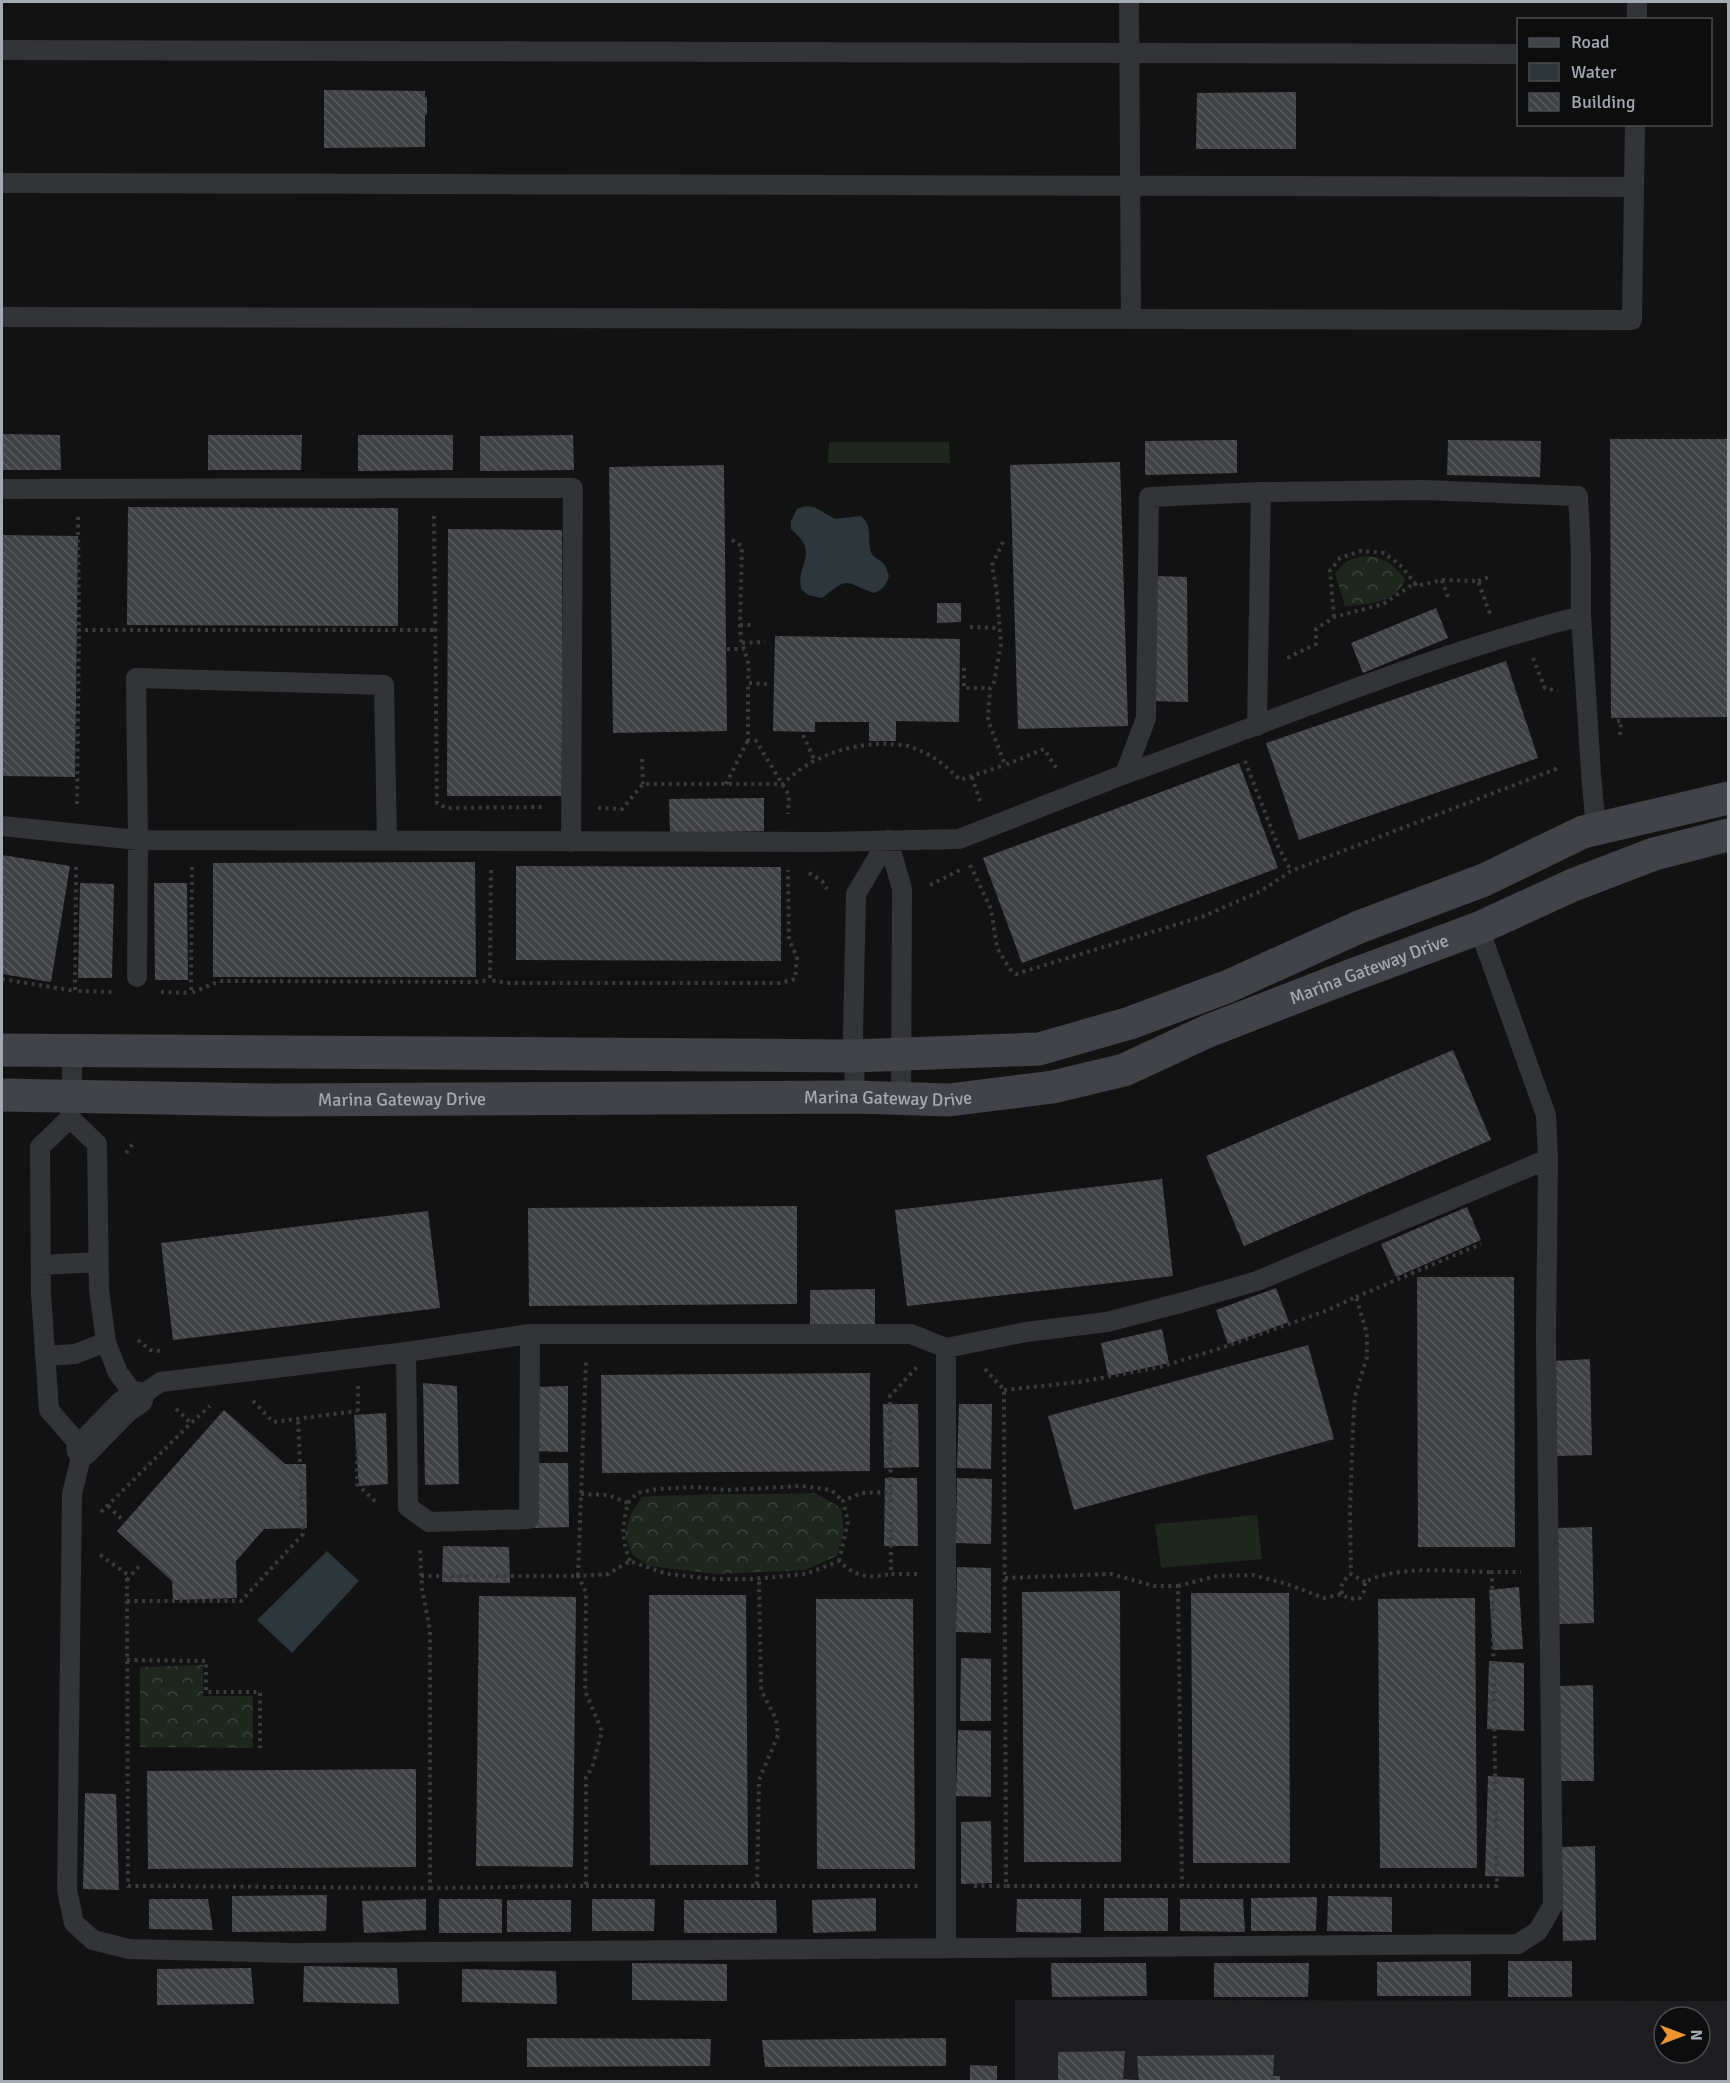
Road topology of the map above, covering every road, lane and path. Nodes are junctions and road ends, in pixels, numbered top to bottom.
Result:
1 (1129, 2) edge
2 (1637, 2) edge
3 (1637, 18) edge
4 (2, 50) edge
5 (1129, 52) junction
6 (1517, 54) edge
7 (1635, 126) edge
8 (2, 183) edge
9 (1131, 184) junction
10 (1634, 187) junction
11 (2, 316) edge
12 (1131, 319) junction
13 (2, 489) edge
14 (1261, 492) junction
15 (78, 506) dead end
16 (434, 507) dead end
17 (732, 540) dead end
18 (1003, 542) dead end
19 (1492, 576) dead end
20 (1442, 580) junction
21 (1478, 581) junction
22 (1414, 583) junction
23 (1448, 597) dead end
24 (1491, 615) dead end
25 (1581, 616) junction
26 (1334, 617) junction
27 (740, 625) junction
28 (753, 625) dead end
29 (970, 627) dead end
30 (1000, 628) junction
31 (79, 630) dead end
32 (765, 642) dead end
33 (743, 646) junction
34 (727, 649) dead end
35 (1289, 665) dead end
36 (964, 668) dead end
37 (748, 683) junction
38 (767, 684) dead end
39 (990, 688) junction
40 (1257, 726) junction
41 (803, 735) dead end
42 (1235, 735) junction
43 (748, 740) junction
44 (642, 759) dead end
45 (814, 761) junction
46 (1005, 765) junction
47 (1566, 765) dead end
48 (1125, 774) junction
49 (1062, 777) dead end
50 (643, 784) junction
51 (726, 784) junction
52 (783, 784) junction
53 (1728, 798) edge
54 (571, 807) junction
55 (2, 826) edge
56 (1596, 830) junction
57 (1728, 835) edge
58 (138, 840) junction
59 (192, 840) junction
60 (888, 840) junction
61 (387, 841) junction
62 (571, 842) junction
63 (76, 867) dead end
64 (491, 867) dead end
65 (797, 868) dead end
66 (805, 870) dead end
67 (1291, 871) junction
68 (828, 890) dead end
69 (926, 891) dead end
70 (1479, 928) junction
71 (137, 977) dead end
72 (2, 979) edge
73 (490, 980) junction
74 (75, 991) junction
75 (121, 992) dead end
76 (156, 992) dead end
77 (190, 993) junction
78 (2, 1050) edge
79 (73, 1051) junction
80 (902, 1055) junction
81 (853, 1056) junction
82 (2, 1095) edge
83 (855, 1097) junction
84 (901, 1098) junction
85 (71, 1108) junction
86 (1548, 1159) junction
87 (1481, 1244) dead end
88 (99, 1262) junction
89 (41, 1265) junction
90 (1356, 1298) junction
91 (530, 1334) junction
92 (106, 1342) junction
93 (949, 1346) junction
94 (406, 1352) junction
95 (45, 1356) junction
96 (358, 1358) junction
97 (1004, 1390) junction
98 (246, 1393) dead end
99 (137, 1398) junction
100 (212, 1405) dead end
101 (357, 1412) junction
102 (298, 1419) junction
103 (83, 1449) junction
104 (891, 1492) junction
105 (581, 1494) dead end
106 (843, 1501) junction
107 (628, 1503) junction
108 (108, 1506) junction
109 (380, 1506) dead end
110 (95, 1518) dead end
111 (123, 1520) dead end
112 (419, 1543) dead end
113 (98, 1545) dead end
114 (630, 1561) junction
115 (839, 1561) junction
116 (141, 1564) dead end
117 (1492, 1572) junction
118 (1549, 1572) junction
119 (891, 1574) junction
120 (946, 1574) junction
121 (1351, 1574) junction
122 (1005, 1578) junction
123 (759, 1579) junction
124 (127, 1580) junction
125 (1365, 1582) junction
126 (1178, 1586) junction
127 (1342, 1594) junction
128 (127, 1600) junction
129 (127, 1660) junction
130 (260, 1748) dead end
131 (586, 1886) junction
132 (758, 1886) junction
133 (946, 1886) junction
134 (1182, 1886) junction
135 (430, 1888) junction
136 (946, 1949) junction

1 - 5 lane
2 - 3 lane
4 - 5 lane
5 - 6 lane
5 - 9 lane
7 - 10 lane
8 - 9 lane
9 - 10 lane
9 - 12 lane
10 - 12 lane
11 - 12 lane
13 - 54 lane
14 - 25 lane
14 - 40 lane
14 - 48 lane
15 - 31 path
16 - 54 path
17 - 27 path
18 - 30 path
19 - 21 path
20 - 21 path
20 - 22 path
20 - 23 path
21 - 24 path
22 - 26 path
22 - 26 path
25 - 40 lane
25 - 56 lane
26 - 35 path
27 - 28 path
27 - 33 path
29 - 30 path
30 - 39 path
32 - 33 path
33 - 34 path
33 - 37 path
36 - 39 path
37 - 38 path
37 - 43 path
39 - 46 path
40 - 42 lane
41 - 45 path
42 - 48 lane
42 - 67 path
43 - 51 path
43 - 52 path
44 - 50 path
45 - 46 path
45 - 52 path
46 - 49 path
47 - 67 path
48 - 60 lane
50 - 51 path
50 - 54 path
51 - 52 path
53 - 56 street
54 - 62 lane
55 - 58 lane
56 - 80 street
57 - 70 street, Marina Gateway Drive
58 - 59 lane
58 - 61 lane
58 - 71 lane
59 - 61 lane
59 - 77 path
60 - 62 lane
60 - 80 lane
60 - 81 lane
61 - 62 lane
63 - 74 path
64 - 73 path
65 - 73 path
66 - 68 path
67 - 69 path
70 - 84 street, Marina Gateway Drive
70 - 86 lane
72 - 74 path
73 - 77 path
74 - 75 path
76 - 77 path
78 - 79 street
79 - 81 street
79 - 85 lane
80 - 81 street
80 - 84 lane
81 - 83 lane
82 - 85 street, Marina Gateway Drive
83 - 84 street, Marina Gateway Drive
83 - 85 street, Marina Gateway Drive
85 - 88 lane
85 - 89 lane
86 - 93 lane
86 - 118 lane
87 - 90 path
88 - 89 lane
88 - 92 lane
89 - 95 lane
90 - 97 path
90 - 121 path
91 - 93 lane
91 - 94 lane
91 - 94 lane
92 - 95 lane
92 - 99 lane
93 - 97 path
93 - 104 path
93 - 120 lane
94 - 96 lane
95 - 103 lane
96 - 99 lane
96 - 101 path
97 - 122 path
98 - 102 path
99 - 103 street
100 - 108 path
101 - 102 path
101 - 109 path
102 - 128 path
103 - 136 lane
104 - 106 path
104 - 119 path
105 - 107 path
106 - 107 path
106 - 115 path
107 - 114 path
108 - 110 path
108 - 111 path
112 - 135 path
113 - 124 path
114 - 123 path
114 - 131 path
115 - 119 path
115 - 123 path
116 - 124 path
117 - 118 path
117 - 125 path
117 - 134 path
118 - 136 lane
119 - 120 path
120 - 133 lane
121 - 125 path
121 - 127 path
122 - 126 path
122 - 134 path
123 - 132 path
124 - 128 path
125 - 127 path
126 - 127 path
126 - 134 path
128 - 129 path
129 - 130 path
129 - 135 path
131 - 132 path
131 - 135 path
132 - 133 path
133 - 136 lane

